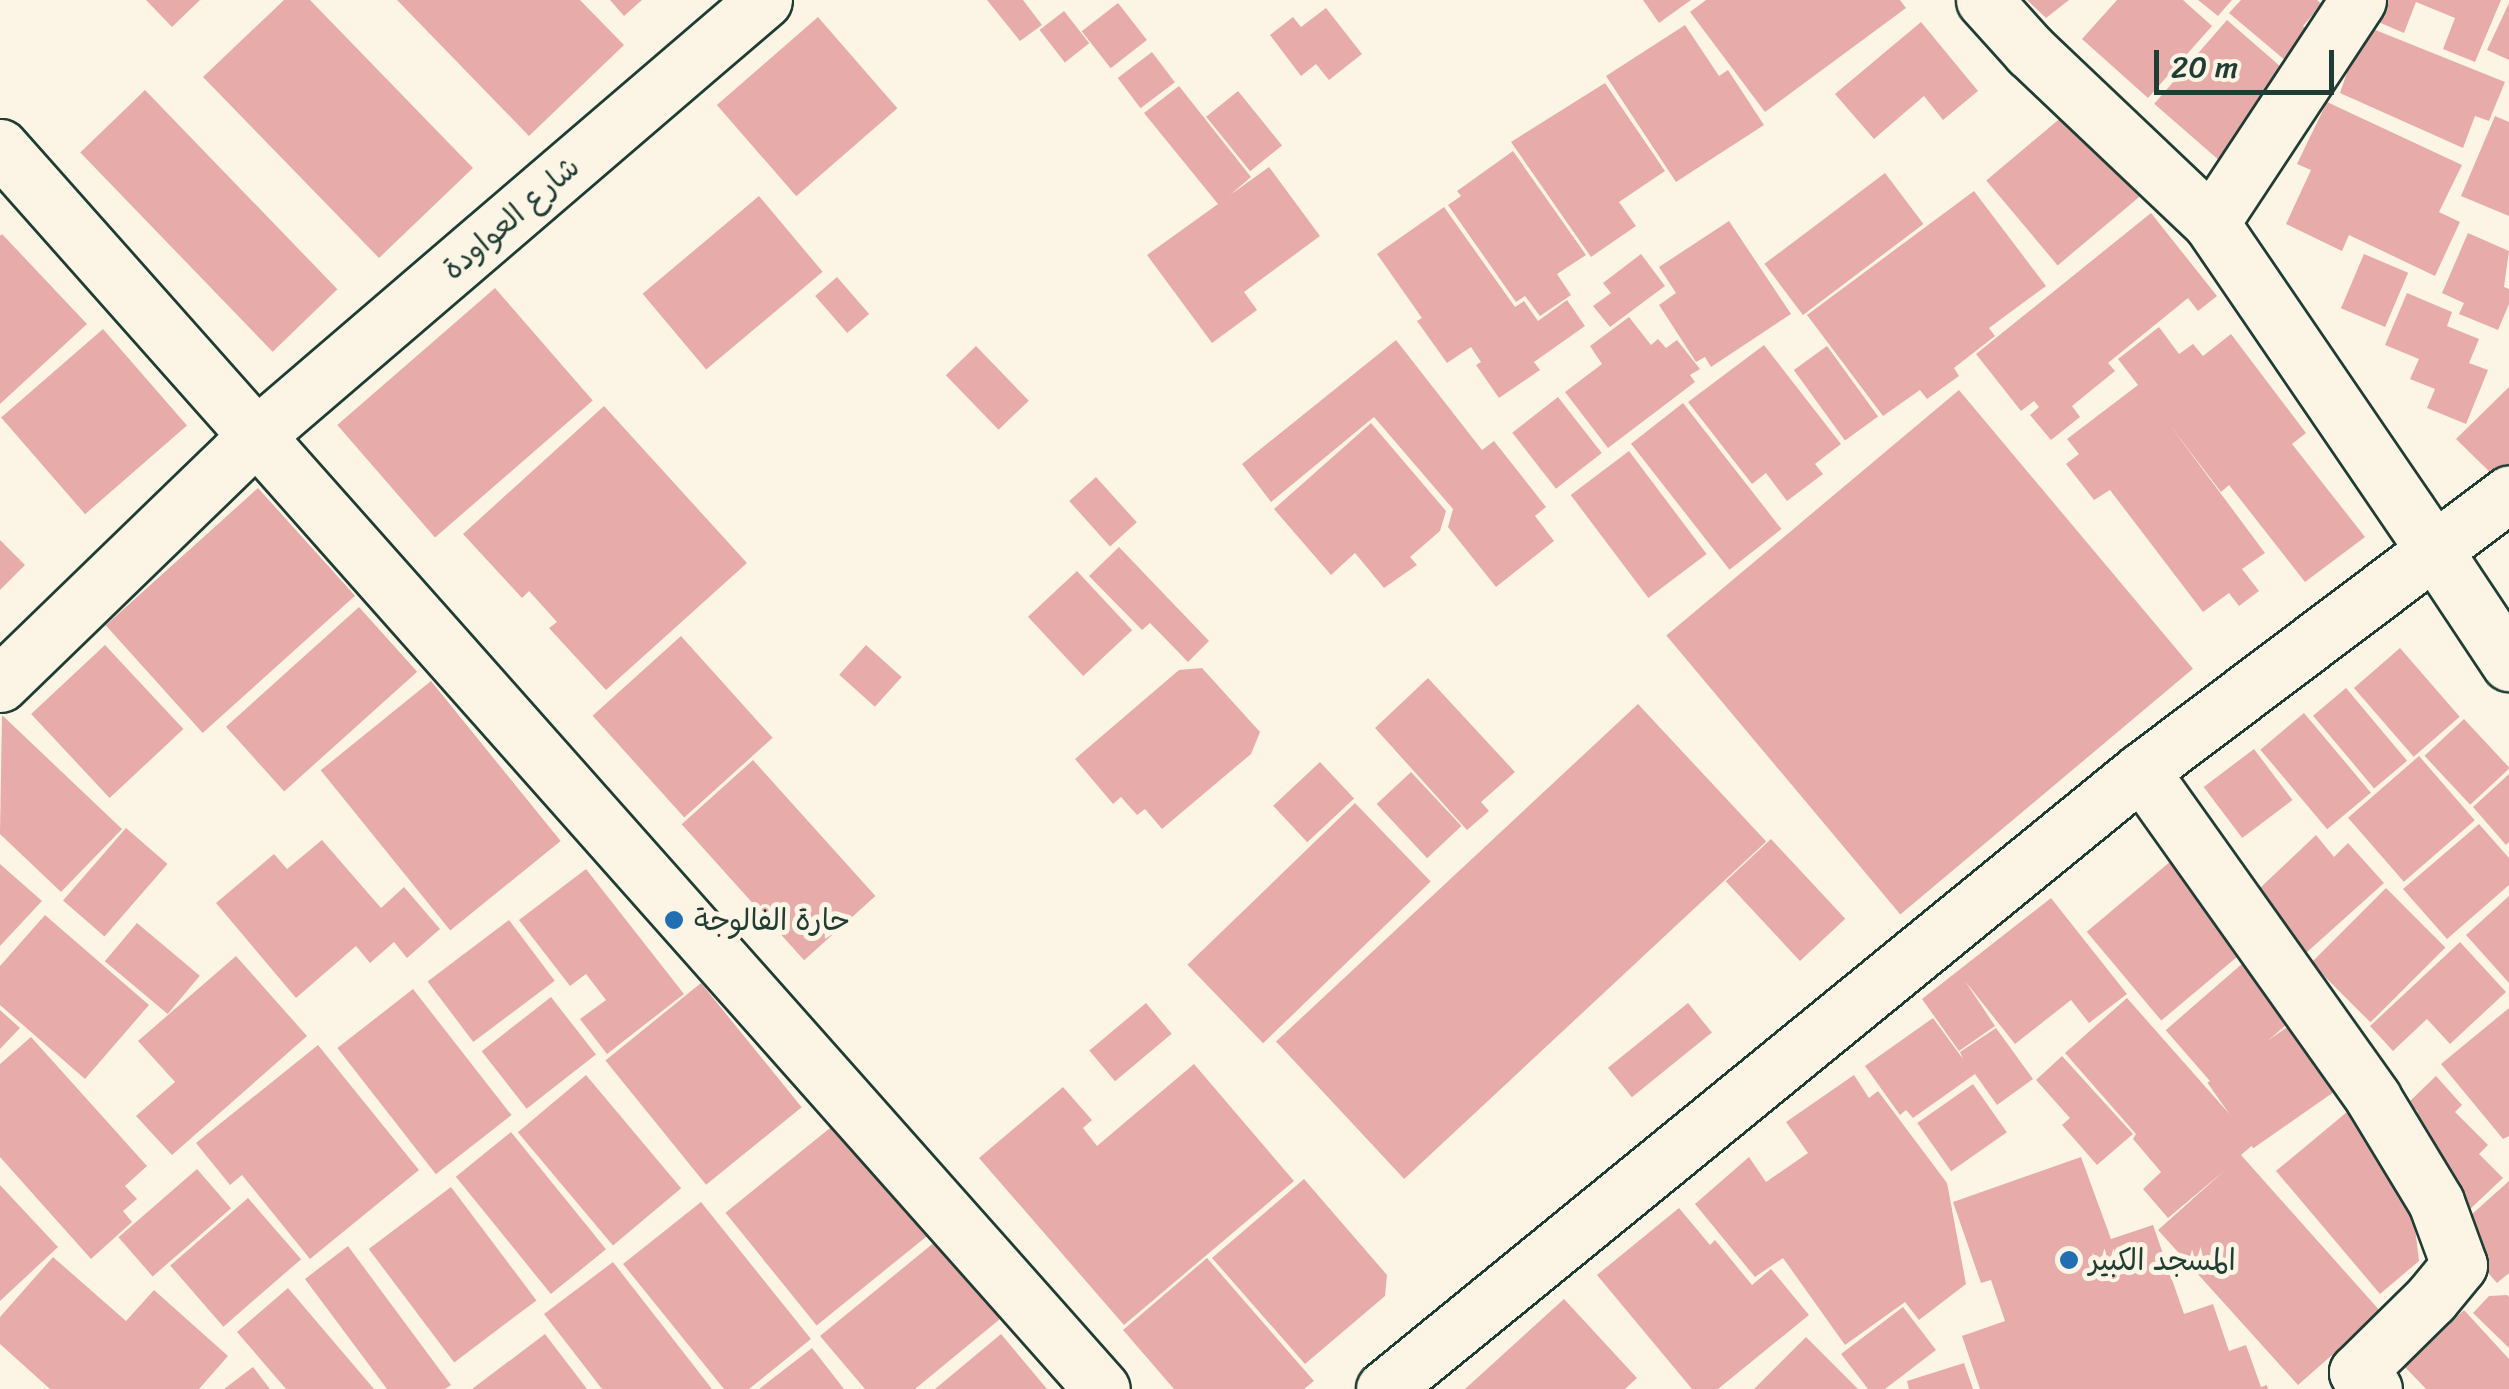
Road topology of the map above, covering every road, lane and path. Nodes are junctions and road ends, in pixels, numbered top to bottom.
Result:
1 (764, 0) edge
2 (1984, 0) edge
3 (2358, 0) edge
4 (0, 147) edge
5 (2211, 223) junction
6 (257, 435) junction
7 (2509, 494) edge
8 (2434, 550) junction
9 (2509, 663) edge
10 (0, 684) edge
11 (2141, 771) junction
12 (2358, 1383) edge
13 (1102, 1389) edge
14 (1384, 1389) edge

1 - 6 street, شارع العواودة
2 - 5 street
3 - 5 street
4 - 6 street
5 - 8 street
6 - 10 street, شارع العواودة
6 - 13 street
7 - 8 street
8 - 9 street
8 - 11 street
11 - 12 street
11 - 14 street

